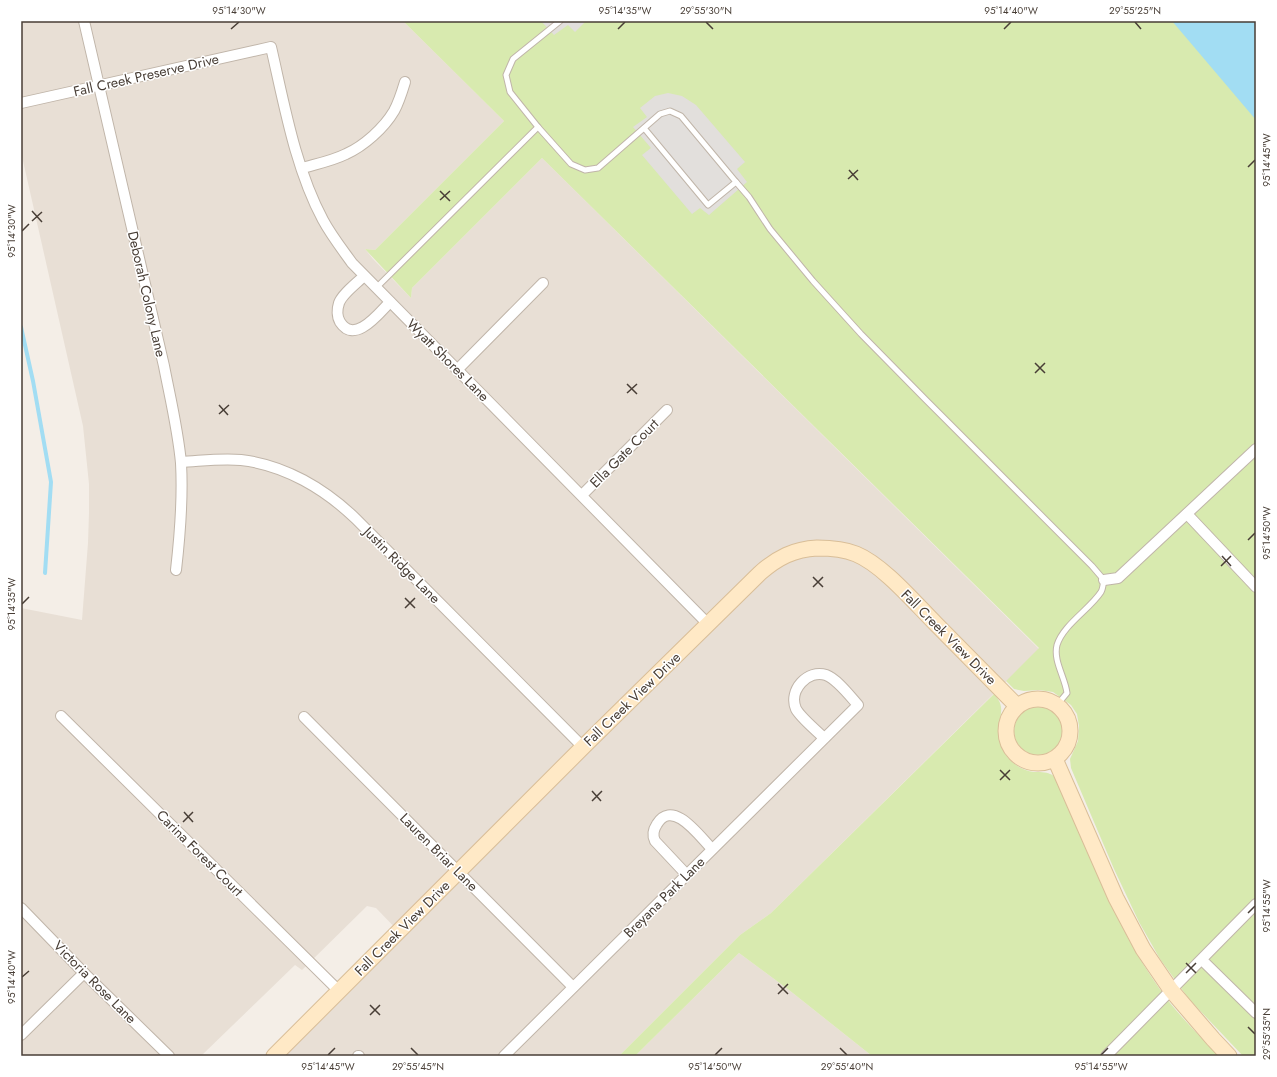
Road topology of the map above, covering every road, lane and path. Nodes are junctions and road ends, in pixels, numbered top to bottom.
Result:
1 (84, 21) edge
2 (560, 21) edge
3 (553, 23) edge
4 (271, 47) joint
5 (405, 82) dead end
6 (99, 85) junction
7 (21, 103) edge
8 (538, 126) junction
9 (644, 128) junction
10 (302, 168) junction
11 (736, 182) junction
12 (364, 276) junction
13 (543, 282) dead end
14 (376, 288) junction
15 (390, 302) junction
16 (458, 369) junction
17 (666, 410) dead end
18 (1256, 449) edge
19 (181, 462) junction
20 (582, 495) junction
21 (1187, 514) junction
22 (176, 570) dead end
23 (1104, 580) junction
24 (1256, 587) edge
25 (708, 624) junction
26 (1057, 705) junction
27 (1017, 706) junction
28 (61, 716) dead end
29 (304, 717) dead end
30 (824, 738) junction
31 (583, 747) junction
32 (1055, 759) junction
33 (712, 849) junction
34 (459, 871) junction
35 (686, 874) junction
36 (1256, 904) edge
37 (21, 908) edge
38 (1202, 960) junction
39 (84, 973) junction
40 (573, 987) junction
41 (1170, 990) junction
42 (338, 991) junction
43 (1256, 1013) edge
44 (21, 1035) edge
45 (169, 1056) edge
46 (274, 1056) edge
47 (504, 1056) edge
48 (1106, 1056) edge
49 (1230, 1056) edge

1 - 6 street, Deborah Colony Lane
2 - 3 lane
3 - 8 lane
4 - 6 street, Fall Creek Preserve Drive
4 - 10 street, Wyatt Shores Lane
5 - 10 street
6 - 7 street, Fall Creek Preserve Drive
6 - 19 street, Deborah Colony Lane
8 - 9 lane
8 - 14 lane
9 - 11 lane
9 - 11 lane
10 - 12 street, Wyatt Shores Lane
11 - 23 lane
12 - 14 street, Wyatt Shores Lane
12 - 15 street
13 - 16 street
14 - 15 street, Wyatt Shores Lane
15 - 16 street, Wyatt Shores Lane
16 - 20 street, Wyatt Shores Lane
17 - 20 street, Ella Gate Court
18 - 21 street
19 - 22 street, Deborah Colony Lane
19 - 31 street, Justin Ridge Lane
20 - 25 street, Wyatt Shores Lane
21 - 23 street
21 - 24 street
23 - 26 lane
25 - 27 street, Fall Creek View Drive
25 - 31 street, Fall Creek View Drive
26 - 27 street
26 - 32 street
27 - 32 street
28 - 42 street, Carina Forest Court
29 - 34 street, Lauren Briar Lane
30 - 30 street, Breyana Park Lane
30 - 33 street, Breyana Park Lane
31 - 34 street, Fall Creek View Drive
32 - 41 street
33 - 35 street, Breyana Park Lane
33 - 35 street
34 - 40 street, Lauren Briar Lane
34 - 42 street, Fall Creek View Drive
35 - 40 street, Breyana Park Lane
36 - 38 street
37 - 39 street, Victoria Rose Lane
38 - 41 street
38 - 43 street
39 - 44 street
39 - 45 street, Victoria Rose Lane
40 - 47 street, Breyana Park Lane
41 - 48 street
41 - 49 street
42 - 46 street, Fall Creek View Drive

